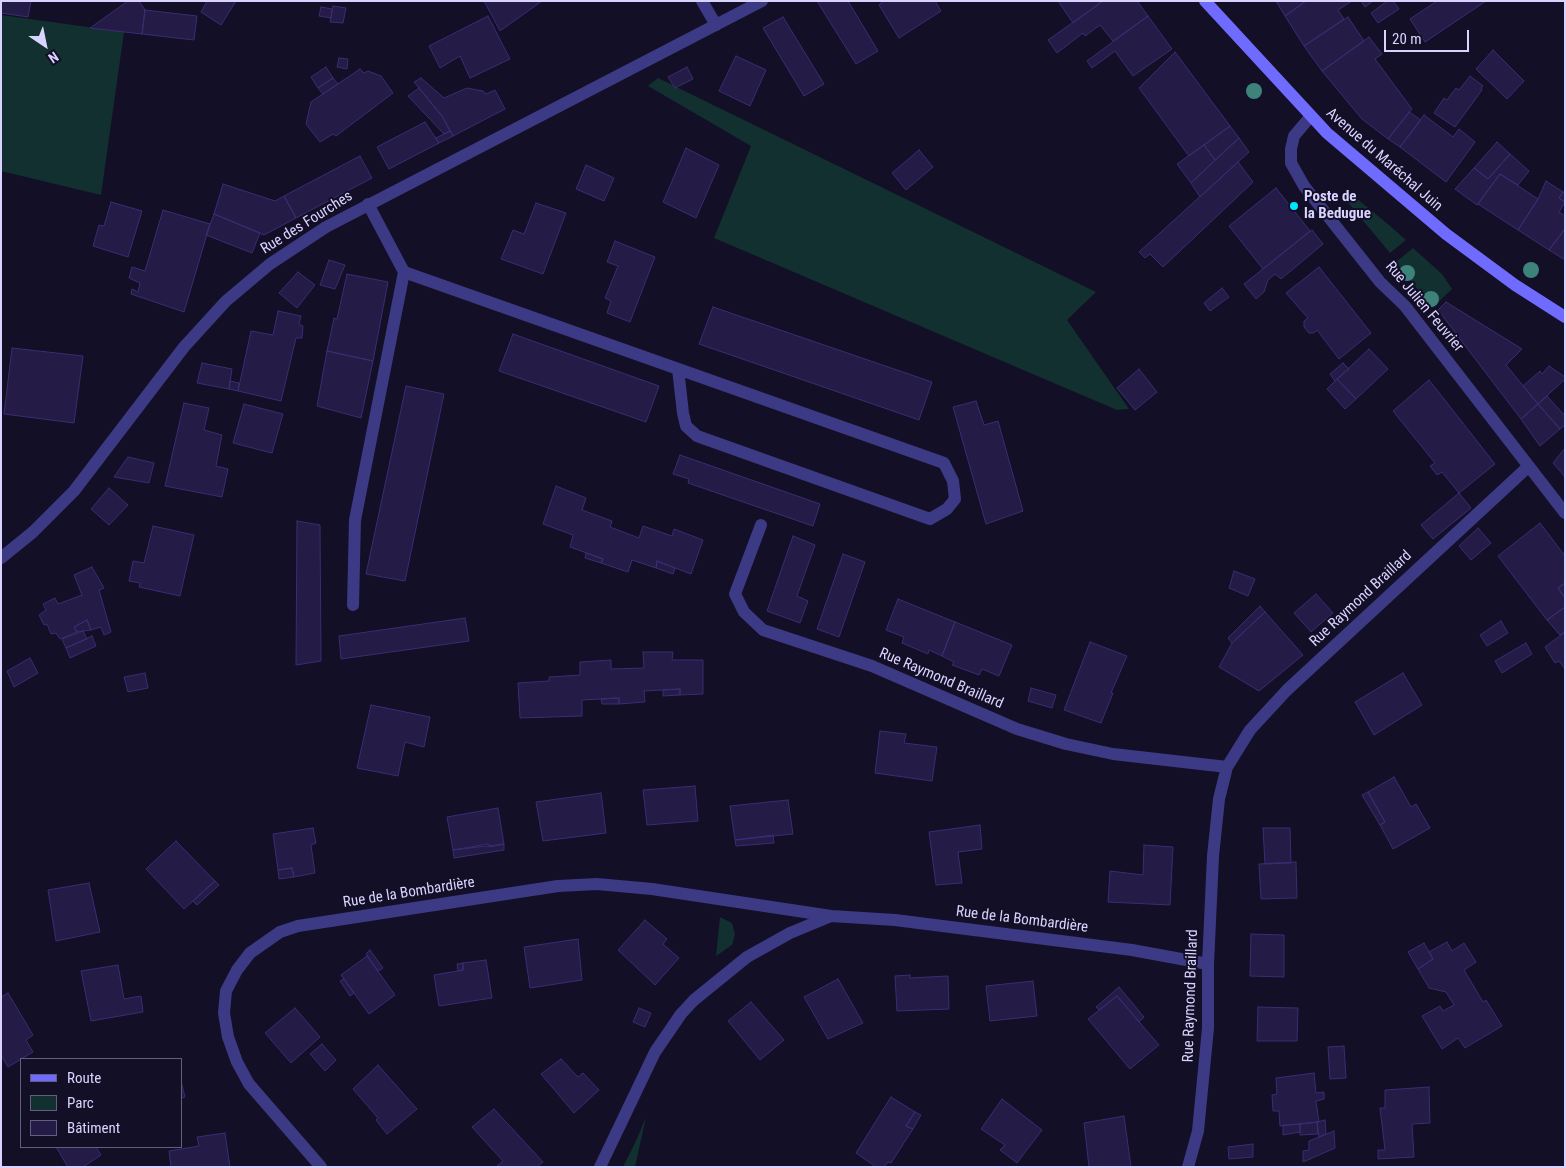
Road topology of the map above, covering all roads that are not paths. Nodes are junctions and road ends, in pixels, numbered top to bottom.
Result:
1 (702, 1) edge
2 (762, 1) edge
3 (1205, 1) edge
4 (716, 25) junction
5 (1310, 117) junction
6 (368, 204) junction
7 (404, 272) junction
8 (1565, 317) edge
9 (678, 369) junction
10 (1529, 466) junction
11 (1565, 513) edge
12 (761, 525) dead end
13 (1, 558) edge
14 (353, 605) dead end
15 (1227, 766) junction
16 (831, 916) junction
17 (1208, 964) junction
18 (321, 1167) edge
19 (600, 1167) edge
20 (1188, 1167) edge

1 - 4 street
2 - 4 street, Rue des Fourches
3 - 5 main road, Avenue du Maréchal Juin
4 - 6 street, Rue des Fourches
5 - 8 main road, Avenue du Maréchal Juin
5 - 10 street, Rue Julien Feuvrier
6 - 7 street
6 - 13 street, Rue des Fourches
7 - 9 street
7 - 14 street
9 - 9 street
10 - 11 street, Rue Julien Feuvrier
10 - 15 street, Rue Raymond Braillard
12 - 15 street, Rue Raymond Braillard
15 - 17 street, Rue Raymond Braillard
16 - 17 street, Rue de la Bombardière
16 - 18 street, Rue de la Bombardière
16 - 19 street, Rue de la Bombardière
17 - 20 street, Rue Raymond Braillard

